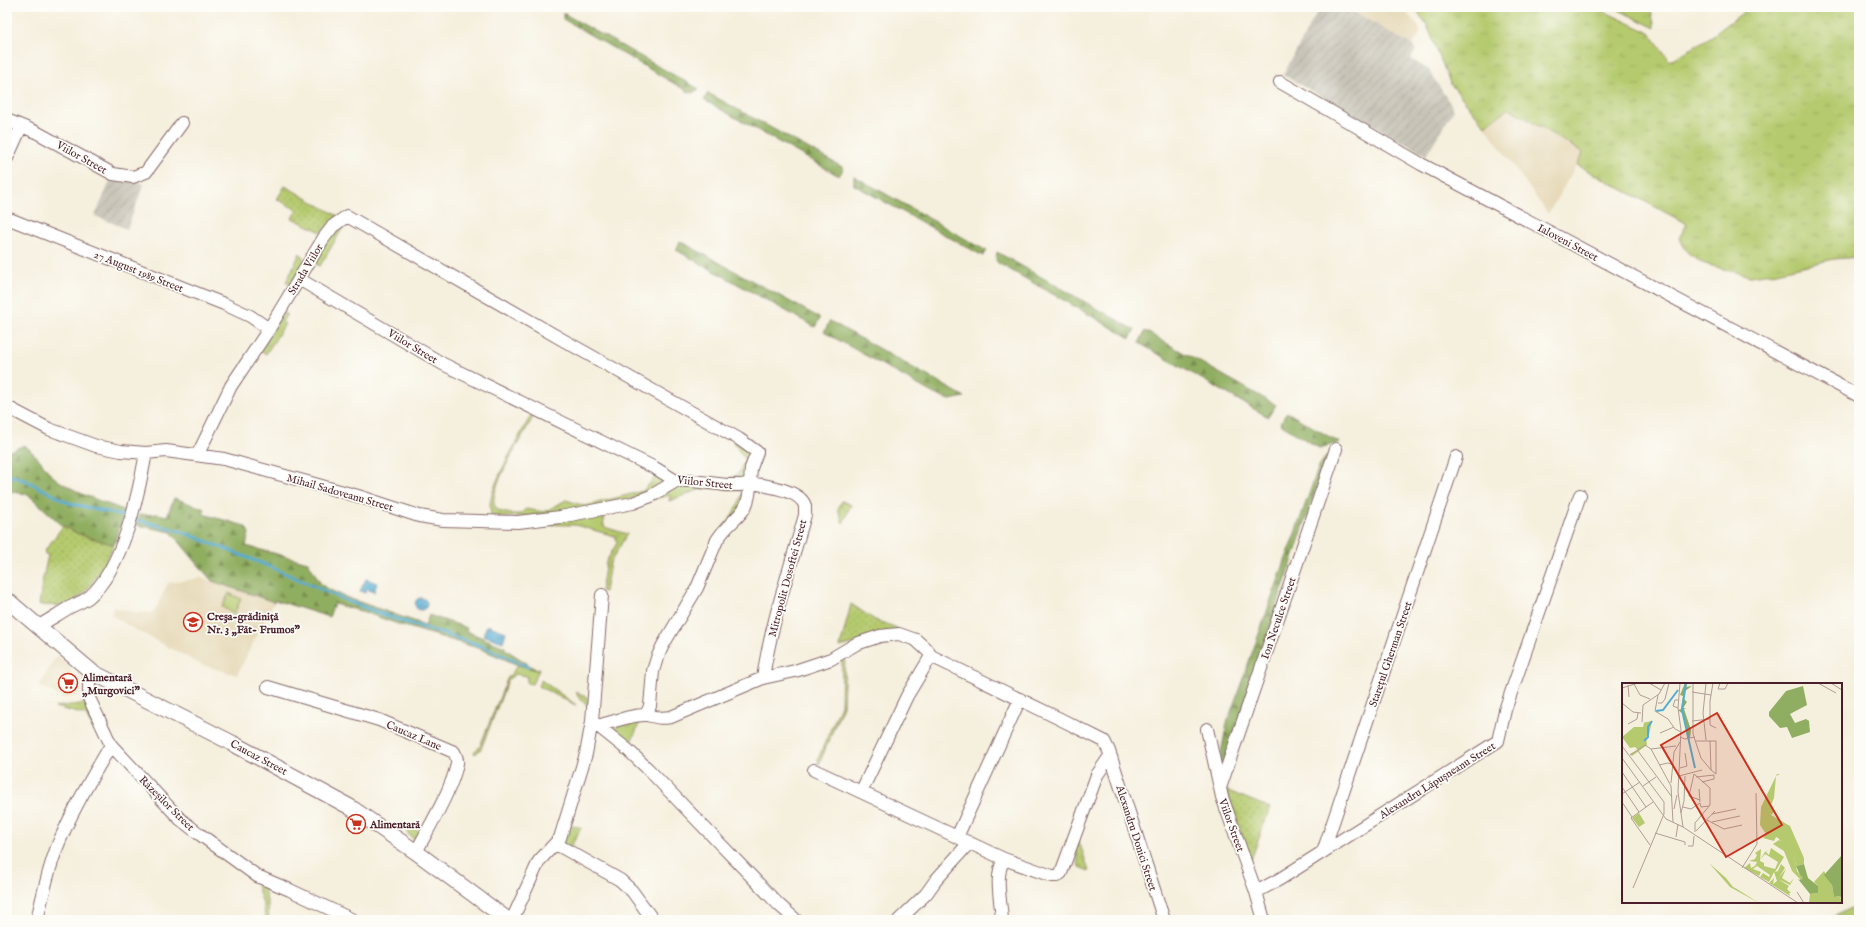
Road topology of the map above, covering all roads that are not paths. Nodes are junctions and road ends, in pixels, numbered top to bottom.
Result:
1 (1280, 82) dead end
2 (7, 120) edge
3 (182, 123) dead end
4 (21, 127) junction
5 (7, 158) edge
6 (7, 218) edge
7 (299, 279) junction
8 (269, 329) junction
9 (1859, 396) edge
10 (7, 408) edge
11 (1336, 448) dead end
12 (146, 453) junction
13 (198, 454) junction
14 (1456, 457) dead end
15 (676, 481) junction
16 (750, 483) junction
17 (1580, 495) dead end
18 (602, 595) dead end
19 (7, 600) edge
20 (39, 626) junction
21 (931, 656) junction
22 (92, 672) junction
23 (763, 678) junction
24 (268, 687) dead end
25 (1020, 699) junction
26 (646, 715) junction
27 (595, 724) junction
28 (1207, 729) dead end
29 (112, 745) junction
30 (1110, 756) junction
31 (814, 770) dead end
32 (1220, 788) junction
33 (861, 792) junction
34 (957, 837) junction
35 (969, 843) junction
36 (556, 844) junction
37 (416, 852) junction
38 (1324, 852) junction
39 (1004, 860) junction
40 (1256, 892) junction
41 (337, 917) edge
42 (37, 920) edge
43 (352, 920) edge
44 (508, 920) edge
45 (512, 920) edge
46 (653, 920) edge
47 (796, 920) edge
48 (899, 920) edge
49 (1002, 920) edge
50 (1164, 920) edge
51 (1264, 920) edge

1 - 9 street, Ialoveni Street
2 - 4 street, Viilor Street
3 - 4 street, Viilor Street
4 - 5 street
6 - 8 street, 27 August 1989 Street
7 - 8 street, Strada Viilor
7 - 15 street, Viilor Street
7 - 16 street
8 - 13 street, Strada Viilor
10 - 12 street, Mihail Sadoveanu Street
11 - 32 street, Ion Neculce Street
12 - 13 street, Mihail Sadoveanu Street
12 - 20 street
13 - 15 street, Mihail Sadoveanu Street
14 - 38 street, Starețul Gherman Street
15 - 16 street, Viilor Street
16 - 23 street, Mitropolit Dosoftei Street
16 - 26 street
17 - 38 street, Alexandru Lăpușneanu Street
18 - 27 street
19 - 20 street, Caucaz Street
20 - 22 street, Caucaz Street
21 - 23 street, Alexandru Donici Street
21 - 25 street, Alexandru Donici Street
21 - 33 street
22 - 29 street, Răzeșilor Street
22 - 37 street, Caucaz Street
23 - 26 street
24 - 37 street, Caucaz Lane
25 - 30 street, Alexandru Donici Street
25 - 34 street
26 - 27 street
27 - 36 street
27 - 47 street
28 - 32 street, Viilor Street
29 - 41 street, Răzeșilor Street
29 - 42 street
30 - 39 street
30 - 50 street, Alexandru Donici Street
31 - 33 street
32 - 40 street, Viilor Street
33 - 34 street
34 - 35 street
35 - 39 street
35 - 48 street
36 - 45 street
36 - 46 street
37 - 44 street, Caucaz Street
38 - 40 street, Alexandru Lăpușneanu Street
39 - 49 street
40 - 51 street, Viilor Street
41 - 43 street, Răzeșilor Street

